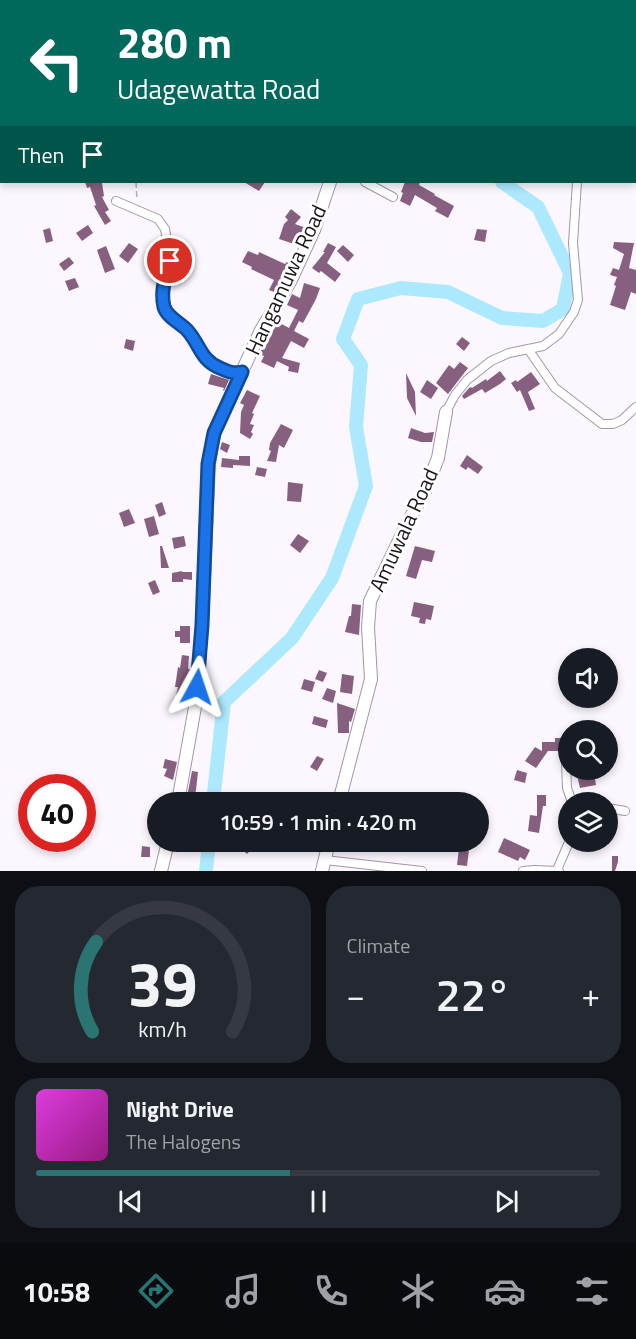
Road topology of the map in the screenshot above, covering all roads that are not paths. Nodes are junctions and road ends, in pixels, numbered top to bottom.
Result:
1 (330, 183) edge
2 (367, 183) edge
3 (577, 183) edge
4 (393, 197) dead end
5 (116, 201) dead end
6 (528, 349) junction
7 (242, 372) junction
8 (636, 407) edge
9 (446, 412) joint
10 (181, 792) edge
11 (342, 792) edge
12 (618, 810) edge
13 (625, 811) dead end
14 (166, 852) edge
15 (564, 852) edge
16 (323, 865) edge
17 (161, 871) edge
18 (422, 871) edge
19 (523, 871) edge
20 (558, 871) edge

1 - 7 street, Hangamuwa Road
2 - 4 street
3 - 6 street, Amuwala Road
5 - 7 street
6 - 8 street
6 - 9 street, Amuwala Road
7 - 10 street, Hangamuwa Road
9 - 11 street, Amuwala Road
12 - 13 street
14 - 17 street
15 - 20 street
16 - 18 street
19 - 20 street

